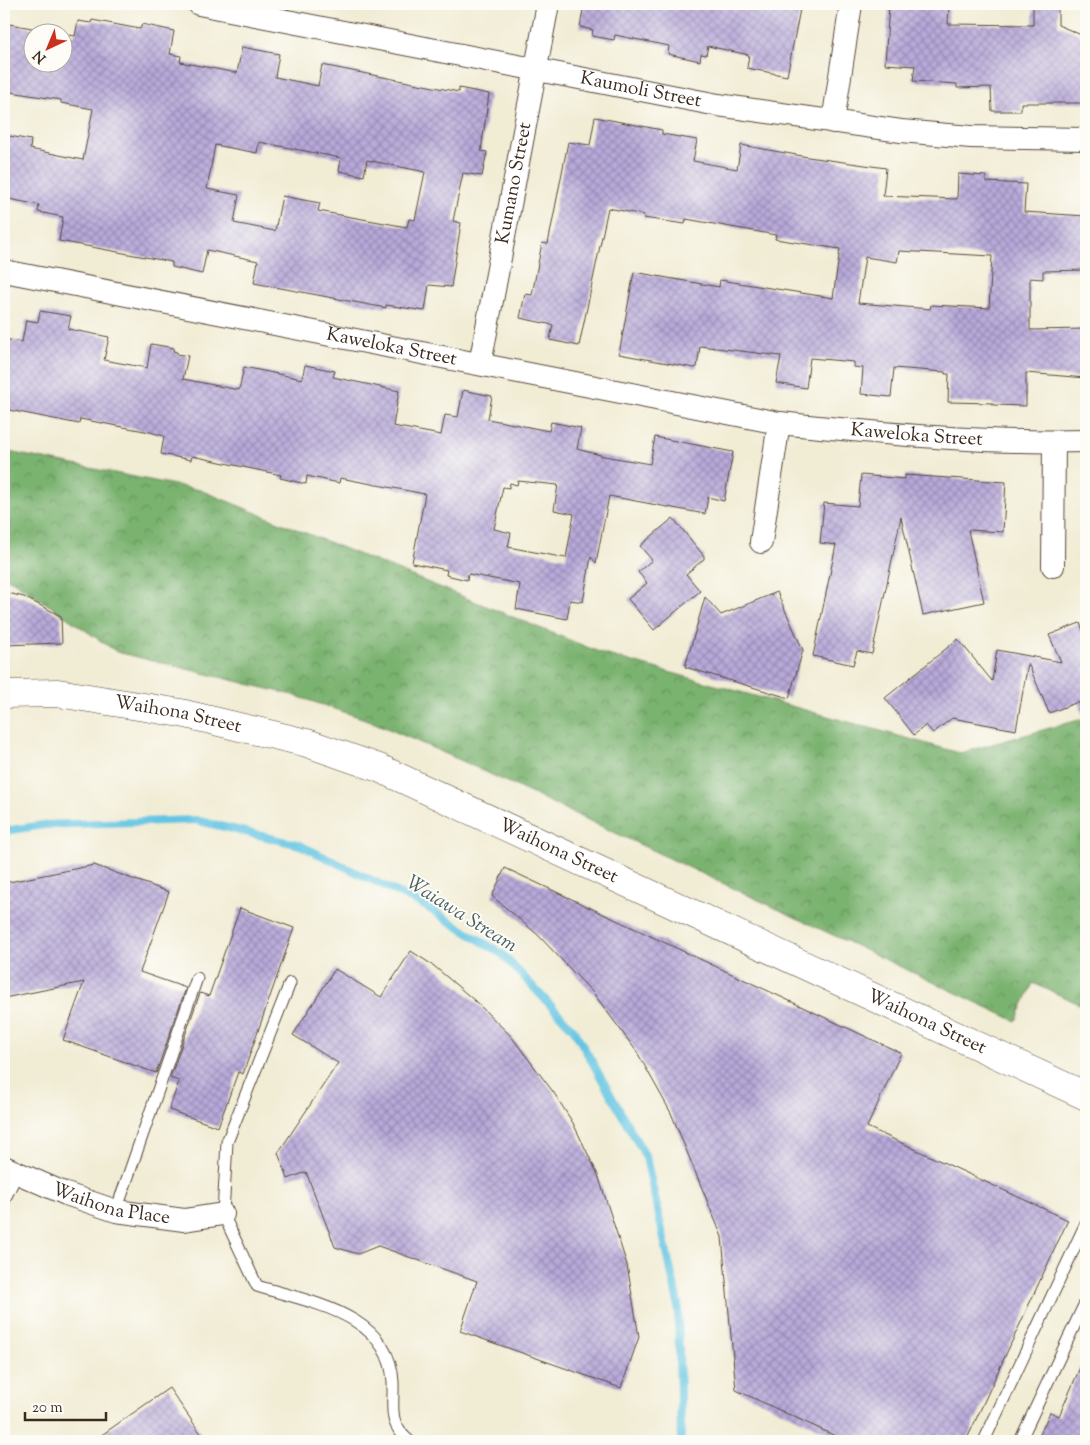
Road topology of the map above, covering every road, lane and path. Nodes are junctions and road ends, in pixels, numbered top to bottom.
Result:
1 (199, 4) edge
2 (548, 4) edge
3 (851, 4) edge
4 (232, 7) edge
5 (536, 68) junction
6 (833, 122) junction
7 (1086, 139) edge
8 (4, 271) edge
9 (480, 364) junction
10 (779, 423) junction
11 (1086, 441) edge
12 (1054, 442) junction
13 (761, 542) dead end
14 (1053, 566) dead end
15 (4, 694) edge
16 (197, 978) dead end
17 (290, 983) dead end
18 (1086, 1096) edge
19 (10, 1171) edge
20 (4, 1200) edge
21 (116, 1211) junction
22 (223, 1214) junction
23 (1086, 1223) edge
24 (1086, 1301) edge
25 (409, 1441) edge
26 (984, 1441) edge
27 (1020, 1441) edge

1 - 4 street, Kaumoli Street
2 - 5 street, Kumano Street
3 - 6 street
4 - 5 street, Kaumoli Street
5 - 6 street, Kaumoli Street
5 - 9 street, Kumano Street
6 - 7 street, Kaumoli Street
8 - 9 street, Kaweloka Street
9 - 10 street, Kaweloka Street
10 - 12 street, Kaweloka Street
10 - 13 street
11 - 12 street, Kaweloka Street
12 - 14 street
15 - 18 street, Waihona Street
16 - 21 lane
17 - 22 lane
19 - 20 lane
19 - 21 street, Waihona Place
21 - 22 street, Waihona Place
22 - 25 lane
23 - 26 lane
24 - 27 lane

